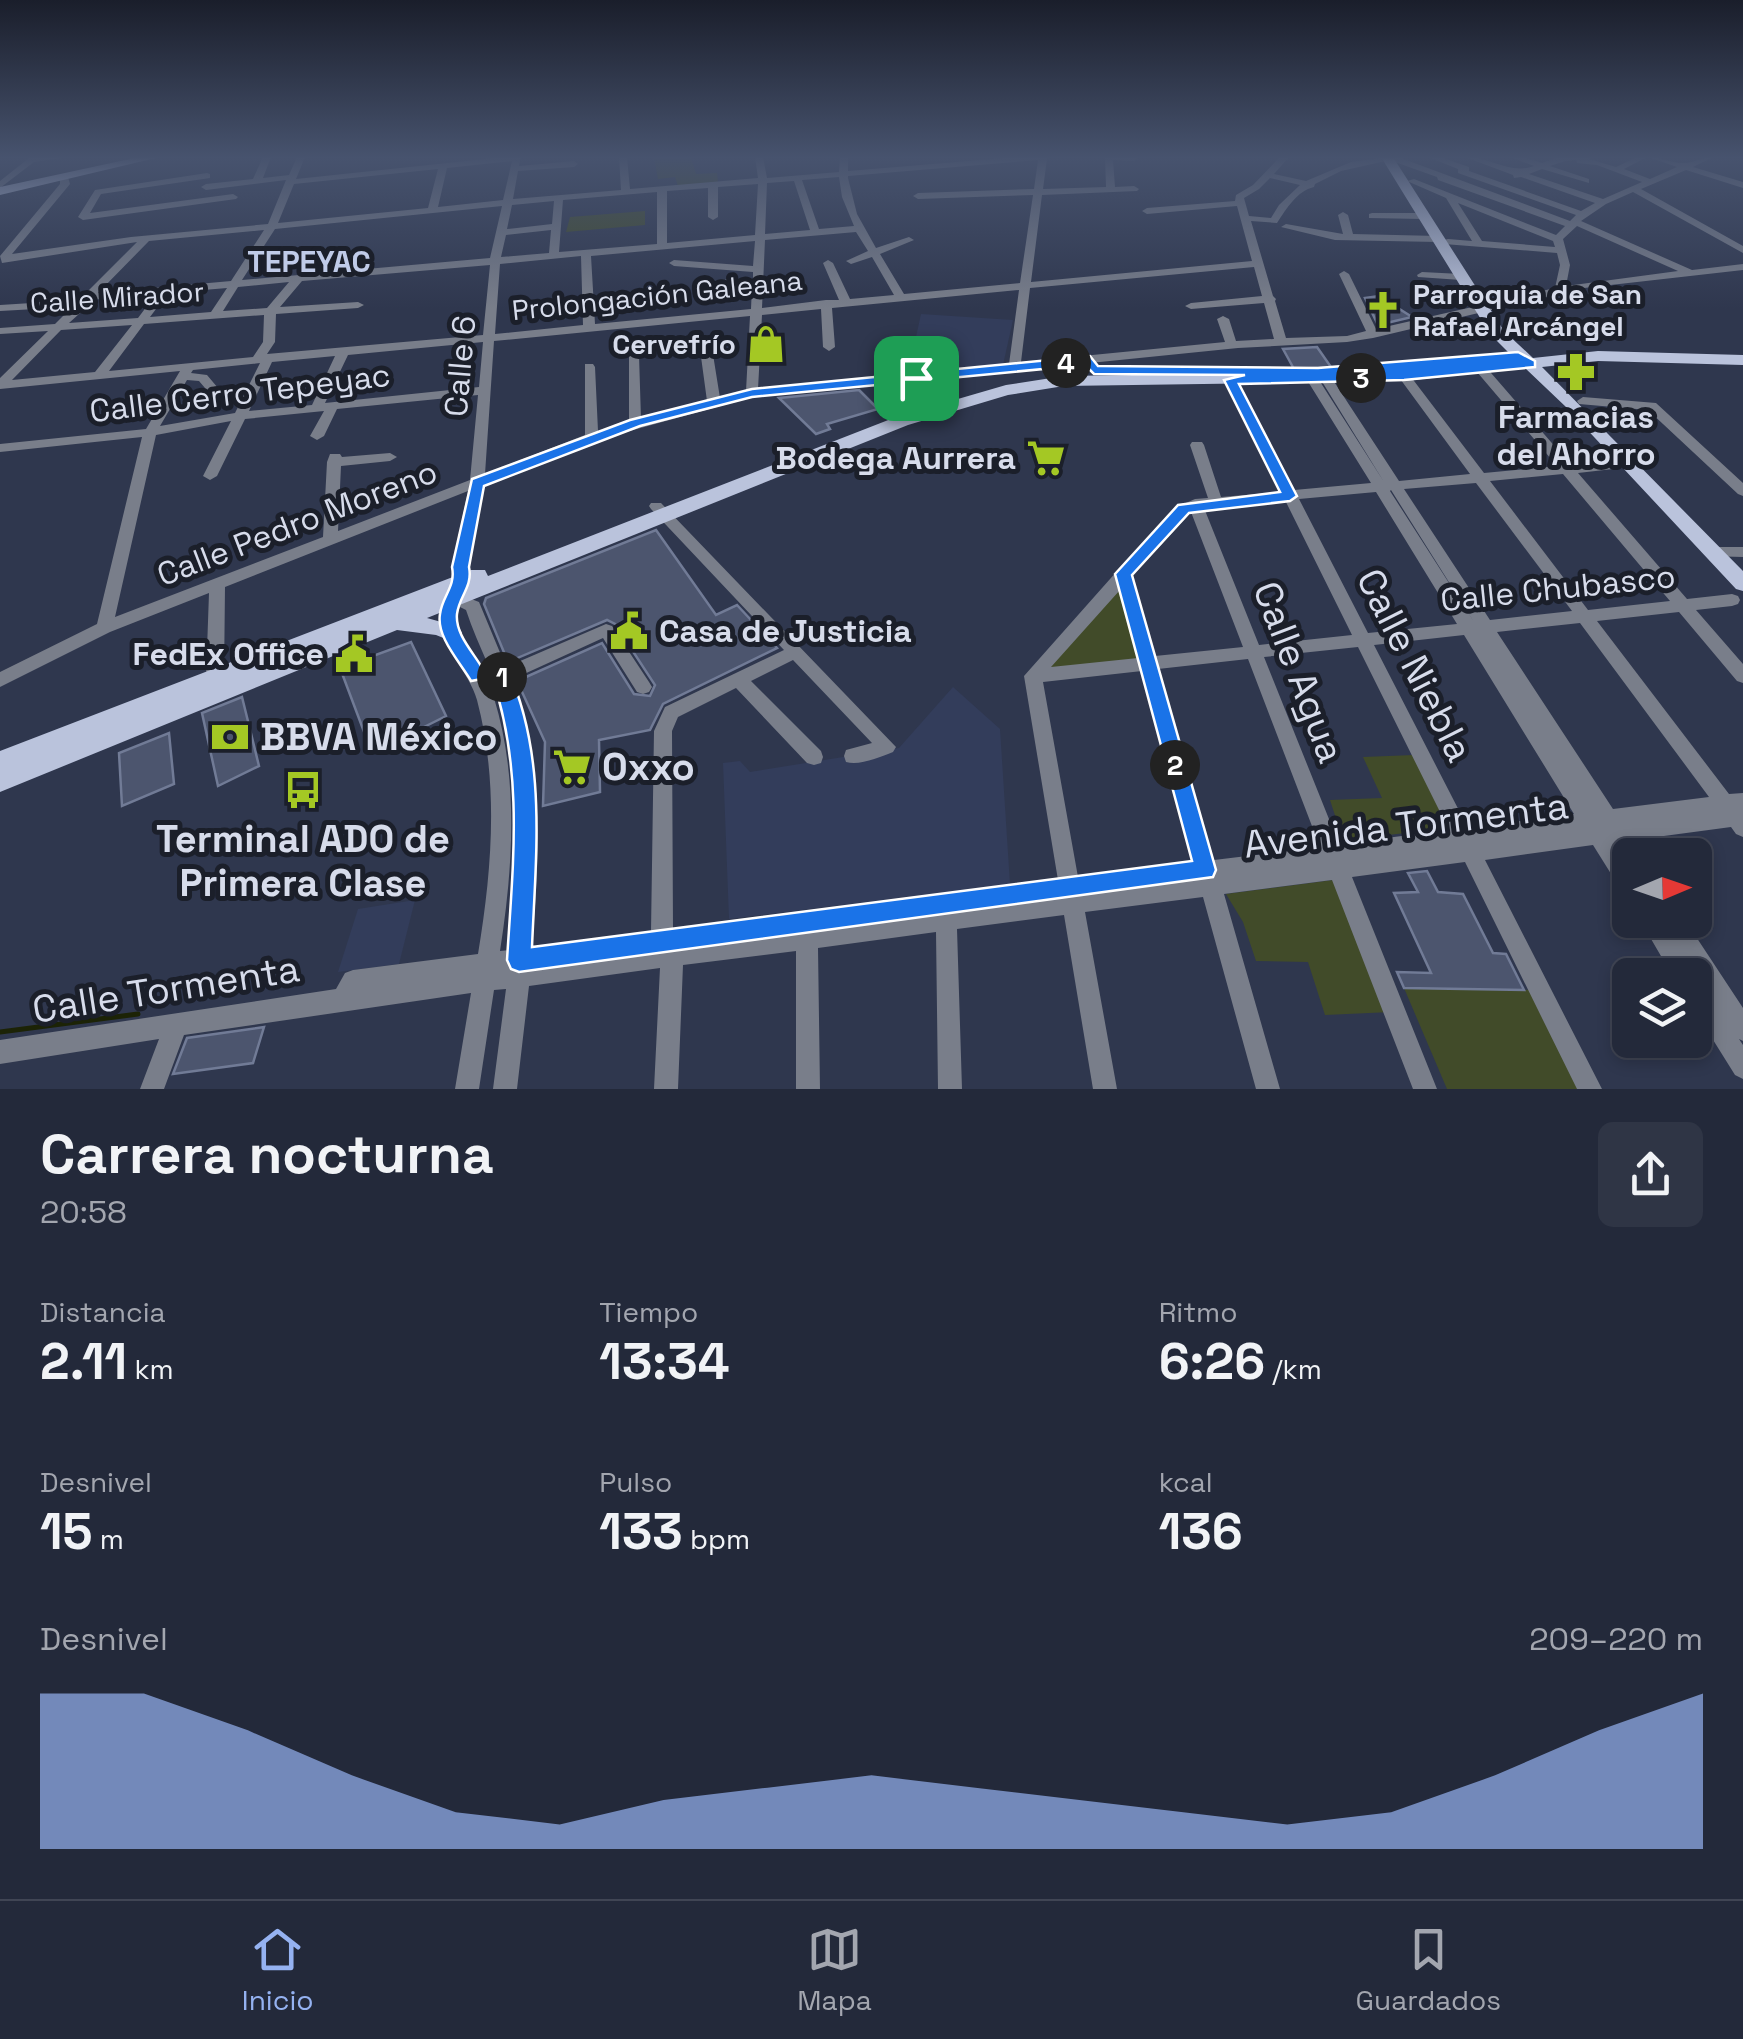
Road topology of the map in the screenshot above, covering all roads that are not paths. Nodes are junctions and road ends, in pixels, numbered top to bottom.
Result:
1 (45, 208) edge
2 (88, 208) edge
3 (115, 208) edge
4 (280, 208) edge
5 (453, 208) edge
6 (508, 208) edge
7 (559, 208) edge
8 (662, 208) edge
9 (713, 208) edge
10 (762, 208) edge
11 (807, 208) edge
12 (850, 208) edge
13 (928, 208) edge
14 (1036, 208) edge
15 (1190, 208) edge
16 (1242, 208) edge
17 (1280, 208) edge
18 (1422, 208) edge
19 (1423, 208) edge
20 (1457, 208) edge
21 (1480, 208) edge
22 (1511, 208) edge
23 (1526, 208) edge
24 (1552, 208) edge
25 (1595, 208) edge
26 (1667, 208) edge
27 (432, 210) joint
28 (1147, 211) dead end
29 (1424, 212) junction
30 (927, 214) dead end
31 (1343, 215) dead end
32 (1372, 216) dead end
33 (1501, 216) junction
34 (713, 217) dead end
35 (1246, 218) junction
36 (1577, 221) junction
37 (1286, 226) dead end
38 (271, 227) junction
39 (556, 227) junction
40 (856, 229) junction
41 (502, 232) junction
42 (815, 232) junction
43 (1348, 237) junction
44 (146, 238) junction
45 (760, 238) junction
46 (909, 240) dead end
47 (1443, 241) junction
48 (1480, 244) junction
49 (1560, 244) junction
50 (662, 247) junction
51 (1525, 247) junction
52 (1743, 250) edge
53 (586, 254) junction
54 (876, 255) junction
55 (554, 256) junction
56 (1, 260) edge
57 (495, 261) junction
58 (852, 261) dead end
59 (674, 263) dead end
60 (828, 263) dead end
61 (1260, 263) junction
62 (1743, 267) edge
63 (756, 269) junction
64 (1690, 273) junction
65 (1344, 274) dead end
66 (1422, 275) dead end
67 (1461, 277) junction
68 (298, 279) junction
69 (728, 281) dead end
70 (755, 282) junction
71 (232, 285) junction
72 (1026, 285) junction
73 (1560, 290) junction
74 (164, 291) junction
75 (900, 295) junction
76 (1271, 299) junction
77 (88, 300) junction
78 (845, 301) junction
79 (826, 303) junction
80 (358, 305) dead end
81 (1192, 306) dead end
82 (0, 308) edge
83 (754, 309) junction
84 (1485, 309) junction
85 (270, 312) junction
86 (215, 315) junction
87 (143, 320) junction
88 (1223, 320) dead end
89 (589, 326) junction
90 (59, 327) junction
91 (0, 331) edge
92 (1373, 335) junction
93 (492, 336) junction
94 (705, 342) dead end
95 (1281, 342) junction
96 (1232, 345) junction
97 (829, 347) dead end
98 (344, 350) junction
99 (633, 355) dead end
100 (1743, 357) edge
101 (263, 358) junction
102 (1531, 359) junction
103 (1092, 365) junction
104 (589, 366) dead end
105 (1014, 368) junction
106 (186, 370) junction
107 (1481, 370) junction
108 (100, 374) junction
109 (1404, 376) junction
110 (1231, 380) junction
111 (1320, 380) junction
112 (0, 385) edge
113 (253, 388) junction
114 (486, 390) junction
115 (752, 393) junction
116 (1583, 401) junction
117 (714, 403) junction
118 (332, 408) junction
119 (316, 409) junction
120 (239, 416) junction
121 (635, 423) junction
122 (150, 432) junction
123 (317, 436) dead end
124 (592, 437) junction
125 (1197, 445) dead end
126 (0, 448) edge
127 (390, 456) dead end
128 (1608, 466) dead end
129 (1567, 470) junction
130 (210, 476) dead end
131 (1482, 478) junction
132 (477, 483) junction
133 (1389, 488) junction
134 (1743, 491) edge
135 (1290, 496) junction
136 (1216, 502) junction
137 (1195, 504) junction
138 (660, 510) junction
139 (330, 540) junction
140 (1727, 552) edge
141 (1743, 570) edge
142 (1124, 574) junction
143 (218, 583) junction
144 (1737, 592) edge
145 (464, 595) junction
146 (1681, 604) junction
147 (1584, 614) junction
148 (398, 623) junction
149 (1476, 627) junction
150 (104, 628) junction
151 (450, 633) junction
152 (1362, 640) junction
153 (795, 652) junction
154 (1254, 652) junction
155 (1146, 664) junction
156 (500, 671) junction
157 (478, 676) junction
158 (1034, 676) junction
159 (1743, 676) edge
160 (215, 678) junction
161 (738, 679) junction
162 (0, 680) edge
163 (643, 687) dead end
164 (814, 756) dead end
165 (853, 756) dead end
166 (0, 762) edge
167 (0, 782) edge
168 (1738, 814) edge
169 (1604, 827) junction
170 (1615, 838) edge
171 (1466, 845) junction
172 (1612, 845) edge
173 (1336, 861) junction
174 (1207, 878) junction
175 (1072, 896) junction
176 (946, 913) junction
177 (807, 931) junction
178 (1685, 938) edge
179 (667, 949) junction
180 (519, 968) junction
181 (484, 973) junction
182 (1712, 1017) edge
183 (175, 1028) junction
184 (1743, 1029) edge
185 (0, 1052) edge
186 (1743, 1067) edge
187 (152, 1089) edge
188 (467, 1089) edge
189 (505, 1089) edge
190 (666, 1089) edge
191 (808, 1089) edge
192 (950, 1089) edge
193 (1105, 1089) edge
194 (1268, 1089) edge
195 (1425, 1089) edge
196 (1590, 1089) edge

1 - 56 street
2 - 3 street
4 - 38 street
5 - 27 street
6 - 41 street, Calle 6
7 - 39 street
8 - 50 street
9 - 34 street
10 - 45 street
11 - 42 street
12 - 40 street
13 - 30 street
14 - 72 street
15 - 28 street
16 - 35 street
17 - 35 street
18 - 29 main road
19 - 29 main road
20 - 48 street
21 - 33 street
22 - 33 street
23 - 36 street
24 - 36 street
25 - 36 street
26 - 52 street
27 - 38 street
29 - 32 street
29 - 47 main road
31 - 43 street
33 - 49 street
33 - 51 street
35 - 61 street
36 - 49 street
36 - 64 street
37 - 43 street
38 - 44 street
38 - 71 street
39 - 41 street
39 - 55 street
40 - 42 street
40 - 54 street
41 - 57 street, Calle 6
42 - 45 street
43 - 47 street
44 - 56 street
44 - 77 street
45 - 50 street
45 - 63 street
46 - 54 street
47 - 48 street
47 - 67 main road
47 - 84 main road
48 - 51 street
49 - 51 street
49 - 73 street
50 - 53 street
53 - 55 street
53 - 89 street
54 - 58 street
54 - 75 street
55 - 57 street
57 - 68 street
57 - 93 street, Calle 6
59 - 63 street
60 - 78 street
61 - 72 street, Prolongación Galeana
61 - 76 street
62 - 64 street, Calle Pedro Moreno
63 - 70 street
64 - 73 street, Calle Pedro Moreno
65 - 92 street
66 - 67 street
67 - 84 main road
68 - 71 street
68 - 85 street
69 - 70 street
70 - 83 street
71 - 74 street
71 - 86 street
72 - 75 street, Prolongación Galeana
72 - 105 street
73 - 84 street, Calle Pedro Moreno
74 - 77 street
74 - 87 street
75 - 78 street, Prolongación Galeana
76 - 81 street
76 - 95 street
77 - 82 street
77 - 90 street
78 - 79 street, Prolongación Galeana
79 - 83 street, Prolongación Galeana
79 - 97 street
80 - 85 street, Calle Mirador
83 - 89 street, Prolongación Galeana
83 - 115 street
84 - 92 street, Calle Pedro Moreno
84 - 102 main road
85 - 86 street, Calle Mirador
85 - 101 street
86 - 87 street, Calle Mirador
87 - 90 street, Calle Mirador
87 - 108 street
88 - 96 street
89 - 93 street, Prolongación Galeana
90 - 91 street, Calle Mirador
90 - 112 street
92 - 95 street, Calle Pedro Moreno
93 - 98 street, Prolongación Galeana
93 - 114 street, Calle 6
94 - 117 street
95 - 96 street, Calle Pedro Moreno
96 - 103 street, Calle Pedro Moreno
98 - 101 street, Prolongación Galeana
98 - 119 street
99 - 121 street
100 - 102 main road
101 - 106 street, Prolongación Galeana
101 - 113 street
102 - 103 main road
102 - 107 main road
102 - 116 main road
102 - 140 main road
103 - 105 street, Calle Pedro Moreno
103 - 138 main road
104 - 124 street
105 - 115 street, Calle Pedro Moreno
106 - 108 street, Prolongación Galeana
106 - 113 street
106 - 122 street
107 - 109 main road
107 - 129 street
108 - 112 street, Prolongación Galeana
109 - 111 main road
109 - 131 street
110 - 111 main road
110 - 135 street, Calle Niebla
110 - 138 main road
111 - 133 street
113 - 120 street
114 - 118 street, Calle Cerro Tepeyac
114 - 132 street, Calle 6
115 - 117 street, Calle Pedro Moreno
116 - 134 street
116 - 140 main road
117 - 121 street, Calle Pedro Moreno
118 - 119 street, Calle Cerro Tepeyac
118 - 123 street
119 - 120 street, Calle Cerro Tepeyac
120 - 122 street, Calle Cerro Tepeyac
120 - 130 street
121 - 124 street, Calle Pedro Moreno
122 - 126 street, Calle Cerro Tepeyac
122 - 150 street
124 - 132 street, Calle Pedro Moreno
125 - 136 street
127 - 139 street
128 - 129 street
129 - 131 street
129 - 146 street
131 - 133 street
131 - 147 street
132 - 139 street, Calle Pedro Moreno
132 - 145 street, Calle 6
133 - 135 street
133 - 149 street
135 - 136 street
135 - 152 street, Calle Niebla
136 - 137 street
137 - 142 street
137 - 154 street, Calle Agua
138 - 145 main road
138 - 145 main road
138 - 153 street
139 - 143 street, Calle Pedro Moreno
140 - 141 main road
140 - 144 main road
142 - 155 street
142 - 158 street
143 - 150 street, Calle Pedro Moreno
143 - 160 street
144 - 146 street, Calle Chubasco
145 - 148 main road
145 - 151 street, Calle 6
145 - 156 street
145 - 160 main road
146 - 147 street, Calle Chubasco
146 - 159 street
147 - 149 street, Calle Chubasco
147 - 168 street
148 - 151 main road
148 - 167 main road
149 - 152 street, Calle Chubasco
149 - 169 street
150 - 162 street, Calle Pedro Moreno
151 - 157 street
152 - 154 street, Calle Chubasco
152 - 171 street, Calle Niebla
153 - 161 street
153 - 165 street
154 - 155 street, Calle Chubasco
154 - 173 street, Calle Agua
155 - 158 street, Calle Chubasco
155 - 174 street
156 - 157 street
156 - 163 street
156 - 180 street
157 - 181 street
158 - 175 street
160 - 166 main road
161 - 164 street
161 - 179 street
168 - 169 street, Avenida Tormenta
169 - 170 street
169 - 171 street, Avenida Tormenta
169 - 172 street
171 - 173 street, Avenida Tormenta
171 - 196 street, Calle Niebla
173 - 174 street, Avenida Tormenta
173 - 195 street, Calle Agua
174 - 175 street, Avenida Tormenta
174 - 194 street
175 - 176 street, Avenida Tormenta
175 - 193 street
176 - 177 street, Avenida Tormenta
176 - 192 street
177 - 179 street, Avenida Tormenta
177 - 191 street
178 - 184 street
179 - 180 street, Avenida Tormenta
179 - 190 street
180 - 181 street, Avenida Tormenta
180 - 189 street
181 - 183 street, Calle Tormenta
181 - 188 street
182 - 186 street
183 - 185 street, Calle Tormenta
183 - 187 street

